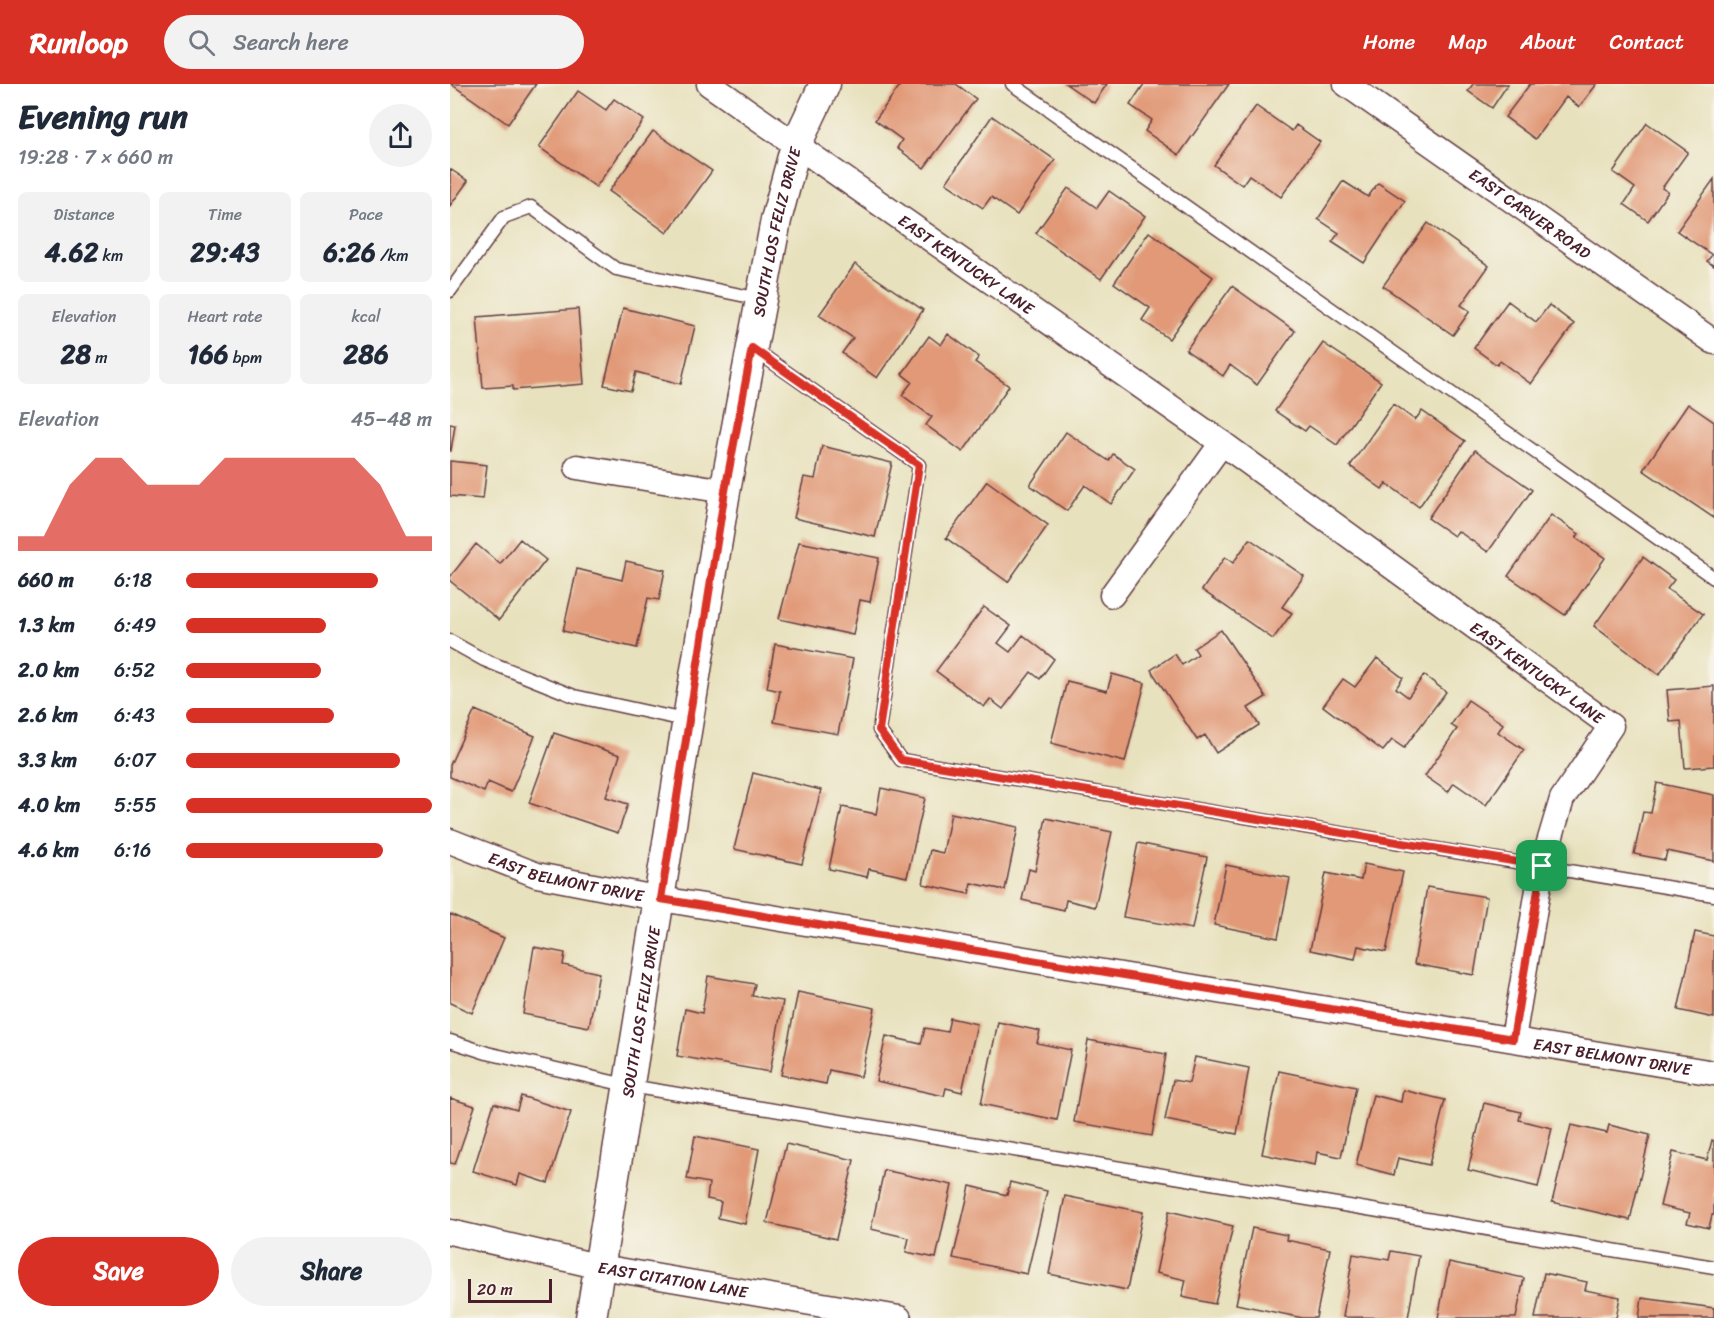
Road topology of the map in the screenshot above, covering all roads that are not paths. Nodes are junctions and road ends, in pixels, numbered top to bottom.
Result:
1 (709, 84) edge
2 (825, 84) edge
3 (1012, 84) edge
4 (1346, 84) edge
5 (796, 145) junction
6 (450, 291) edge
7 (761, 299) junction
8 (1714, 342) edge
9 (752, 348) junction
10 (1222, 443) junction
11 (577, 467) dead end
12 (725, 491) junction
13 (1714, 578) edge
14 (1112, 595) dead end
15 (450, 641) edge
16 (689, 721) junction
17 (450, 841) edge
18 (1542, 866) junction
19 (1714, 895) edge
20 (661, 899) junction
21 (1513, 1039) junction
22 (450, 1041) edge
23 (1714, 1073) edge
24 (630, 1086) junction
25 (450, 1232) edge
26 (601, 1267) junction
27 (1714, 1267) edge
28 (591, 1318) edge
29 (899, 1318) edge

1 - 5 street, EAST KENTUCKY LANE
2 - 5 street, SOUTH LOS FELIZ DRIVE
3 - 13 lane
4 - 8 street, EAST CARVER ROAD
5 - 7 street, SOUTH LOS FELIZ DRIVE
5 - 10 street, EAST KENTUCKY LANE
6 - 7 lane
7 - 9 street, SOUTH LOS FELIZ DRIVE
9 - 12 street, SOUTH LOS FELIZ DRIVE
9 - 18 lane
10 - 14 street
10 - 18 street, EAST KENTUCKY LANE
11 - 12 street
12 - 16 street, SOUTH LOS FELIZ DRIVE
15 - 16 lane
16 - 20 street, SOUTH LOS FELIZ DRIVE
17 - 20 street, EAST BELMONT DRIVE
18 - 19 lane
18 - 21 street, EAST KENTUCKY LANE
20 - 21 street, EAST BELMONT DRIVE
20 - 24 street, SOUTH LOS FELIZ DRIVE
21 - 23 street, EAST BELMONT DRIVE
22 - 24 lane
24 - 26 street, SOUTH LOS FELIZ DRIVE
24 - 27 lane
25 - 26 street, EAST CITATION LANE
26 - 28 street, SOUTH LOS FELIZ DRIVE
26 - 29 street, EAST CITATION LANE

